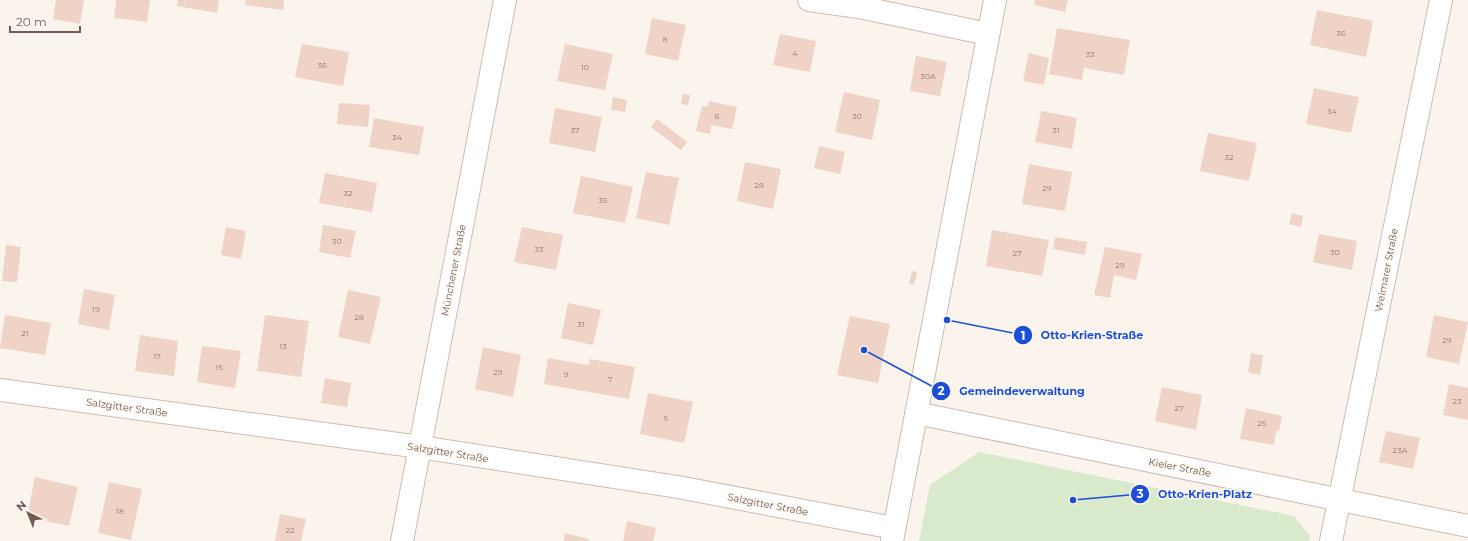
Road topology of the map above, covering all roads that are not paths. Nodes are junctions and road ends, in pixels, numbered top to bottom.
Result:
1 (505, 0) edge
2 (809, 0) edge
3 (995, 0) edge
4 (1441, 0) edge
5 (988, 34) junction
6 (0, 390) edge
7 (916, 412) junction
8 (420, 447) junction
9 (1340, 500) junction
10 (1468, 526) edge
11 (893, 535) edge
12 (402, 541) edge
13 (1331, 541) edge

1 - 8 street, Münchener Straße
2 - 5 street
3 - 5 street
4 - 9 street, Weimarer Straße
5 - 7 street
6 - 8 street, Salzgitter Straße
7 - 9 street, Kieler Straße
7 - 11 street
8 - 11 street, Salzgitter Straße
8 - 12 street, Münchener Straße
9 - 10 street, Kieler Straße
9 - 13 street, Weimarer Straße

